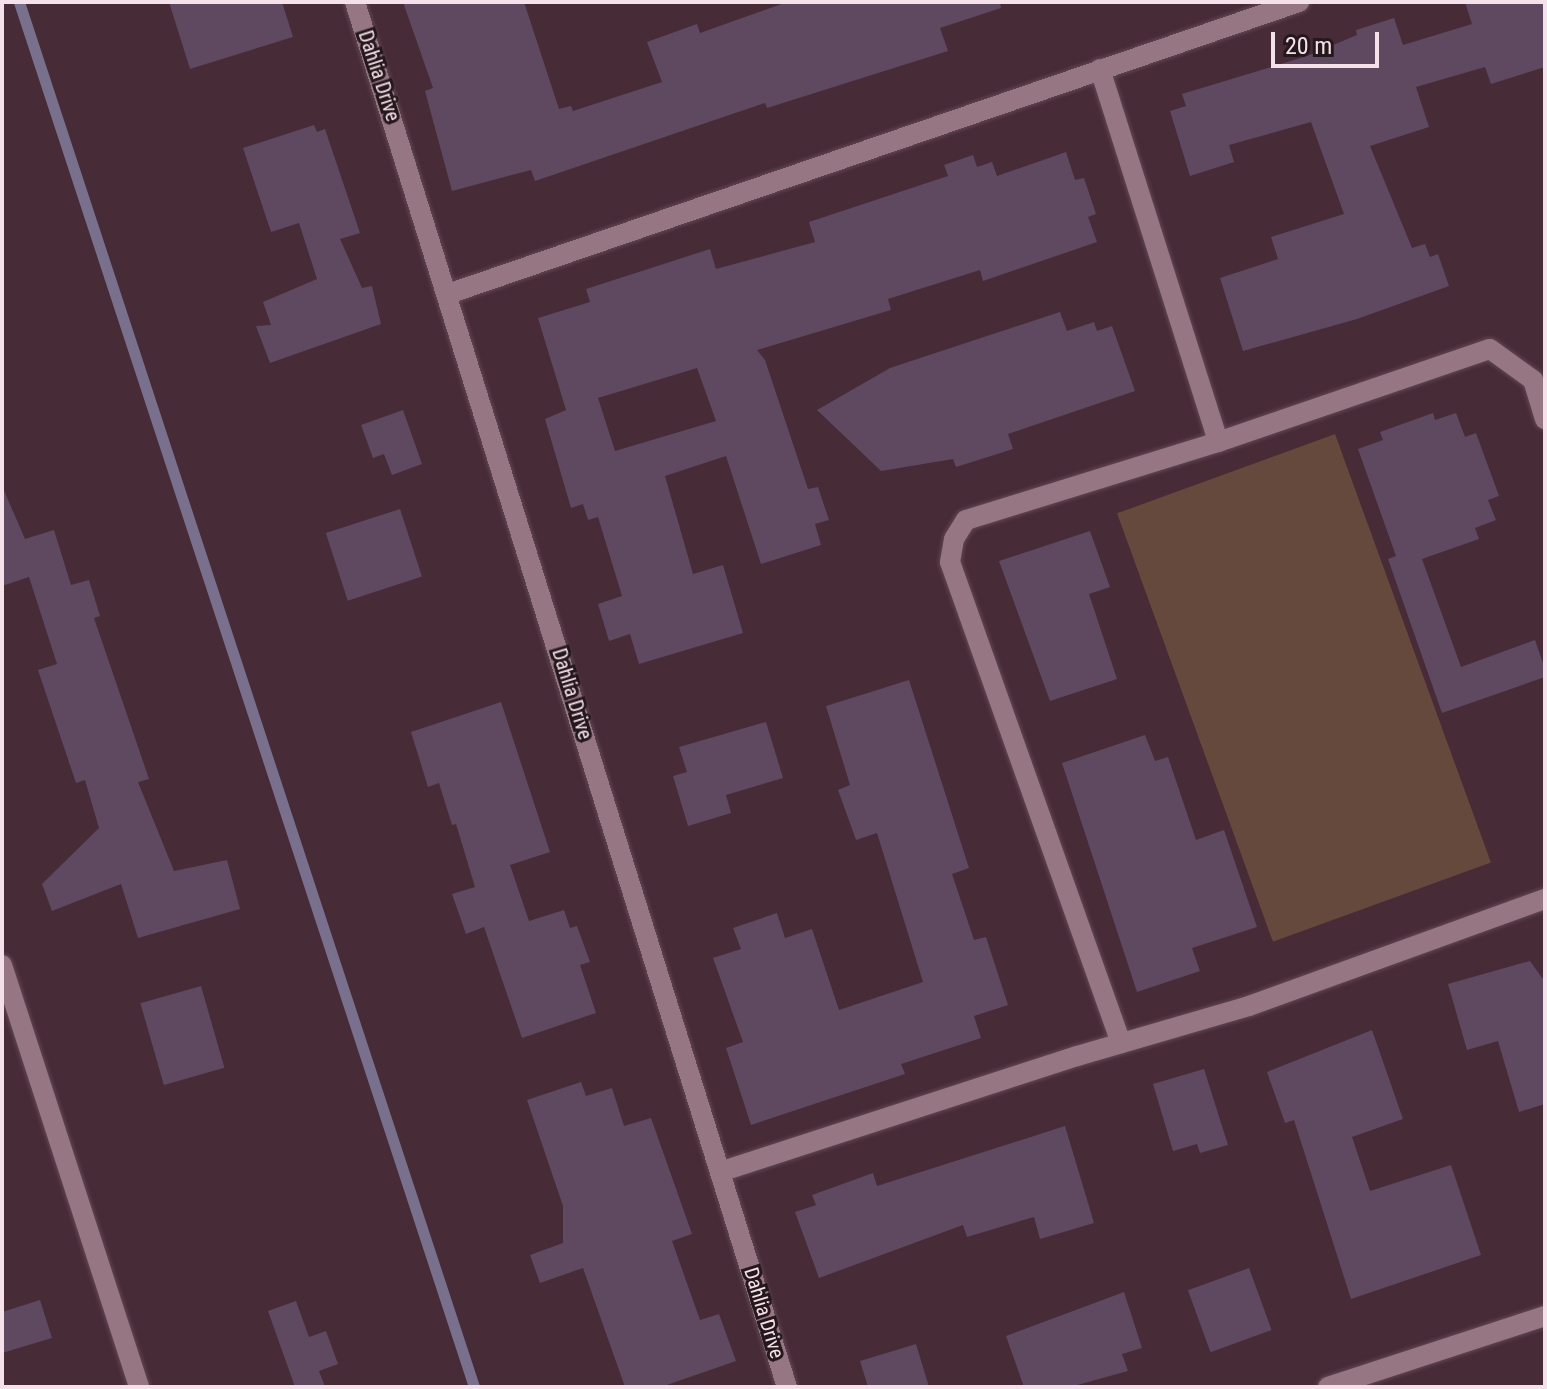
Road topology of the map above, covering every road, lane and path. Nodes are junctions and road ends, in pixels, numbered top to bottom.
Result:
1 (355, 2) edge
2 (1299, 2) edge
3 (1100, 69) junction
4 (448, 294) junction
5 (1545, 419) edge
6 (1218, 442) junction
7 (1545, 899) edge
8 (2, 965) edge
9 (1121, 1043) junction
10 (720, 1172) junction
11 (1545, 1316) edge
12 (139, 1387) edge
13 (787, 1387) edge
14 (1328, 1387) edge

1 - 4 street, Dahlia Drive
2 - 3 street
3 - 4 street
3 - 6 street
4 - 10 street, Dahlia Drive
5 - 6 street
6 - 9 street
7 - 9 street
8 - 12 street
9 - 10 street
10 - 13 street, Dahlia Drive
11 - 14 street

